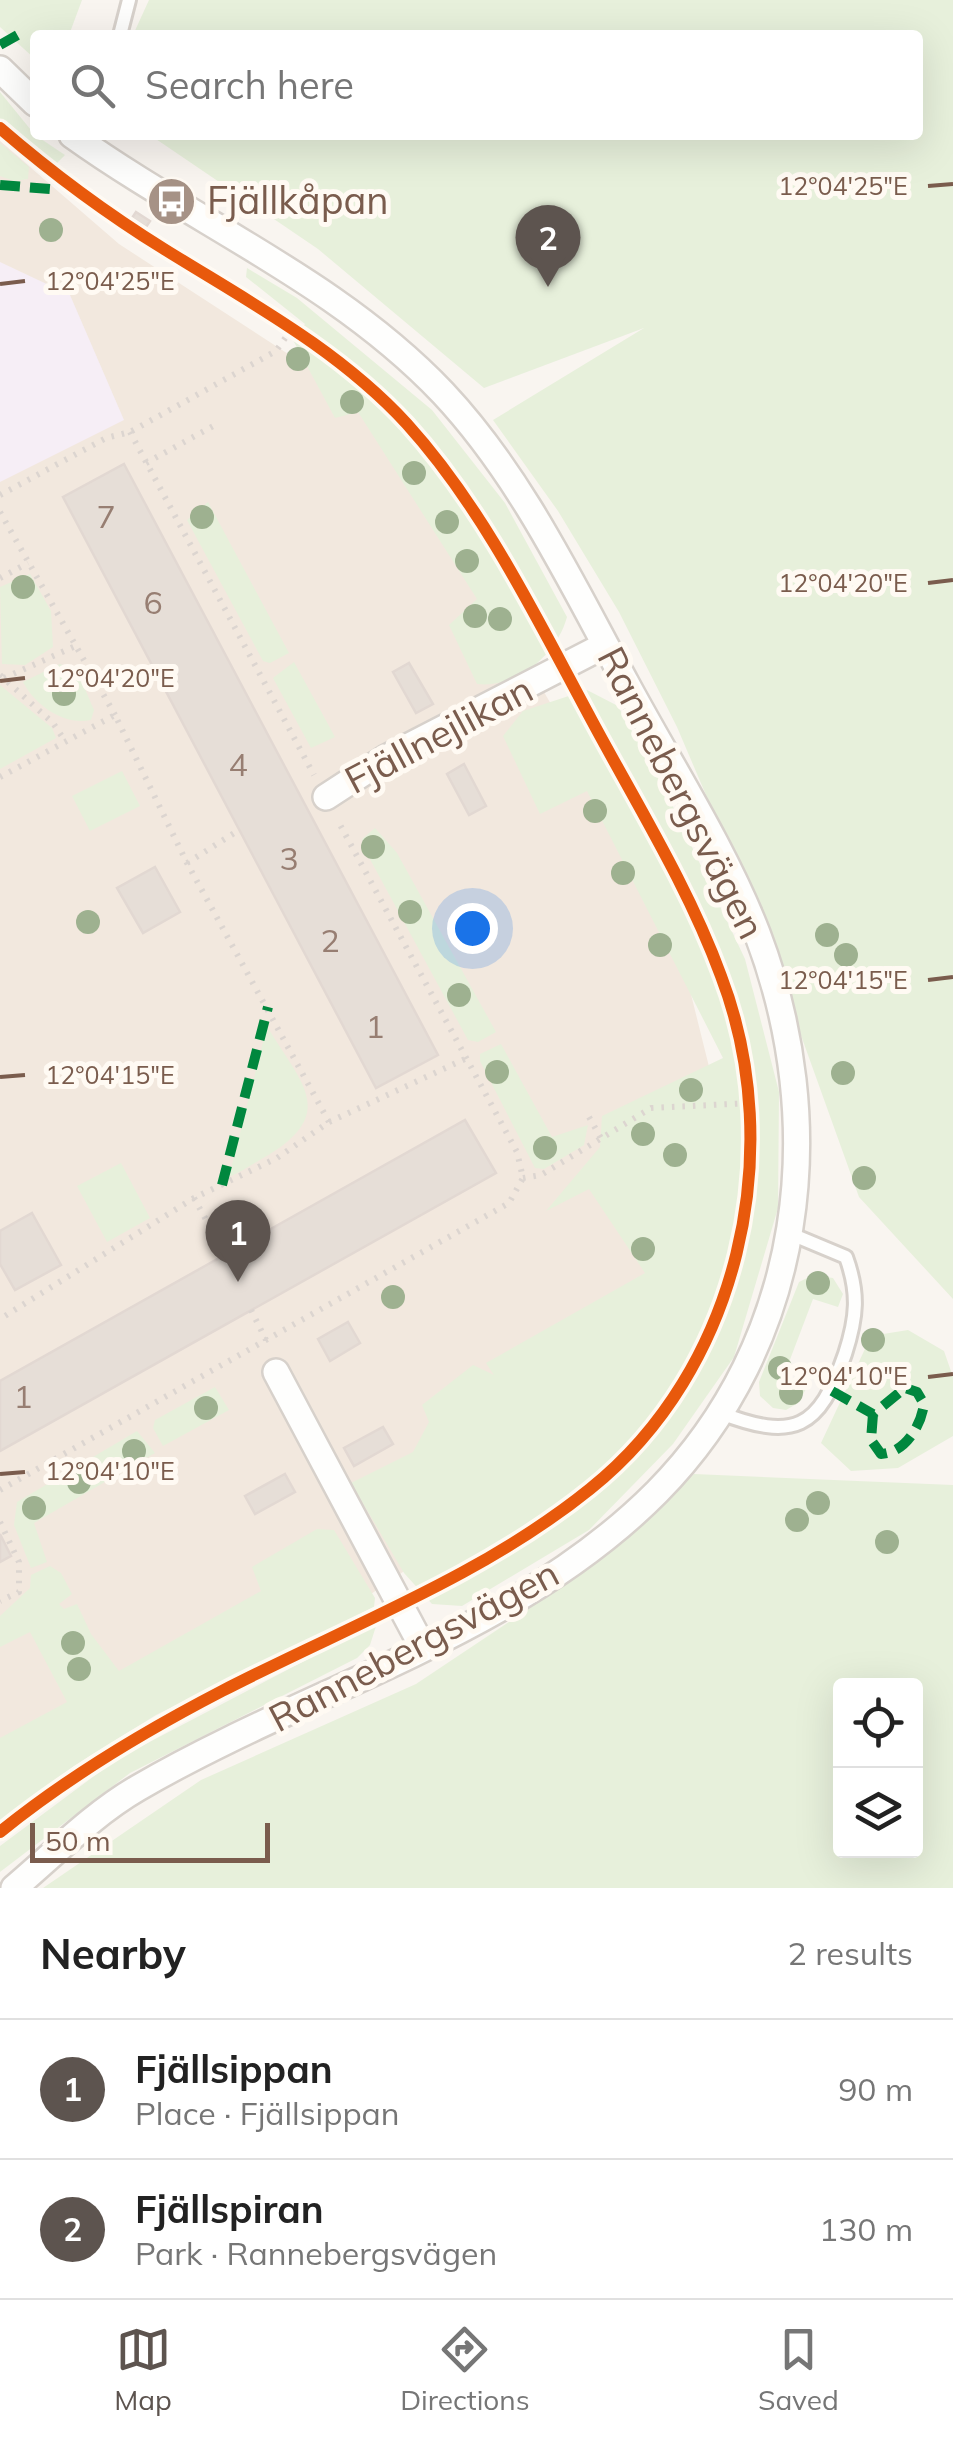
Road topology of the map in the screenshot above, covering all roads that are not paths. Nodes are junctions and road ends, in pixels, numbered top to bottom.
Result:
1 (129, 0) edge
2 (121, 30) edge
3 (0, 68) edge
4 (30, 98) edge
5 (80, 140) edge
6 (606, 645) junction
7 (326, 797) road end
8 (791, 1234) junction
9 (276, 1372) road end
10 (718, 1412) junction
11 (422, 1646) junction
12 (14, 1888) edge

1 - 2 lane
3 - 4 street
5 - 6 street, Rannebergsvägen
6 - 7 street, Fjällnejlikan
6 - 8 street, Rannebergsvägen
8 - 10 street, Rannebergsvägen
8 - 10 lane
9 - 11 street
10 - 11 street, Rannebergsvägen
11 - 12 street, Rannebergsvägen

